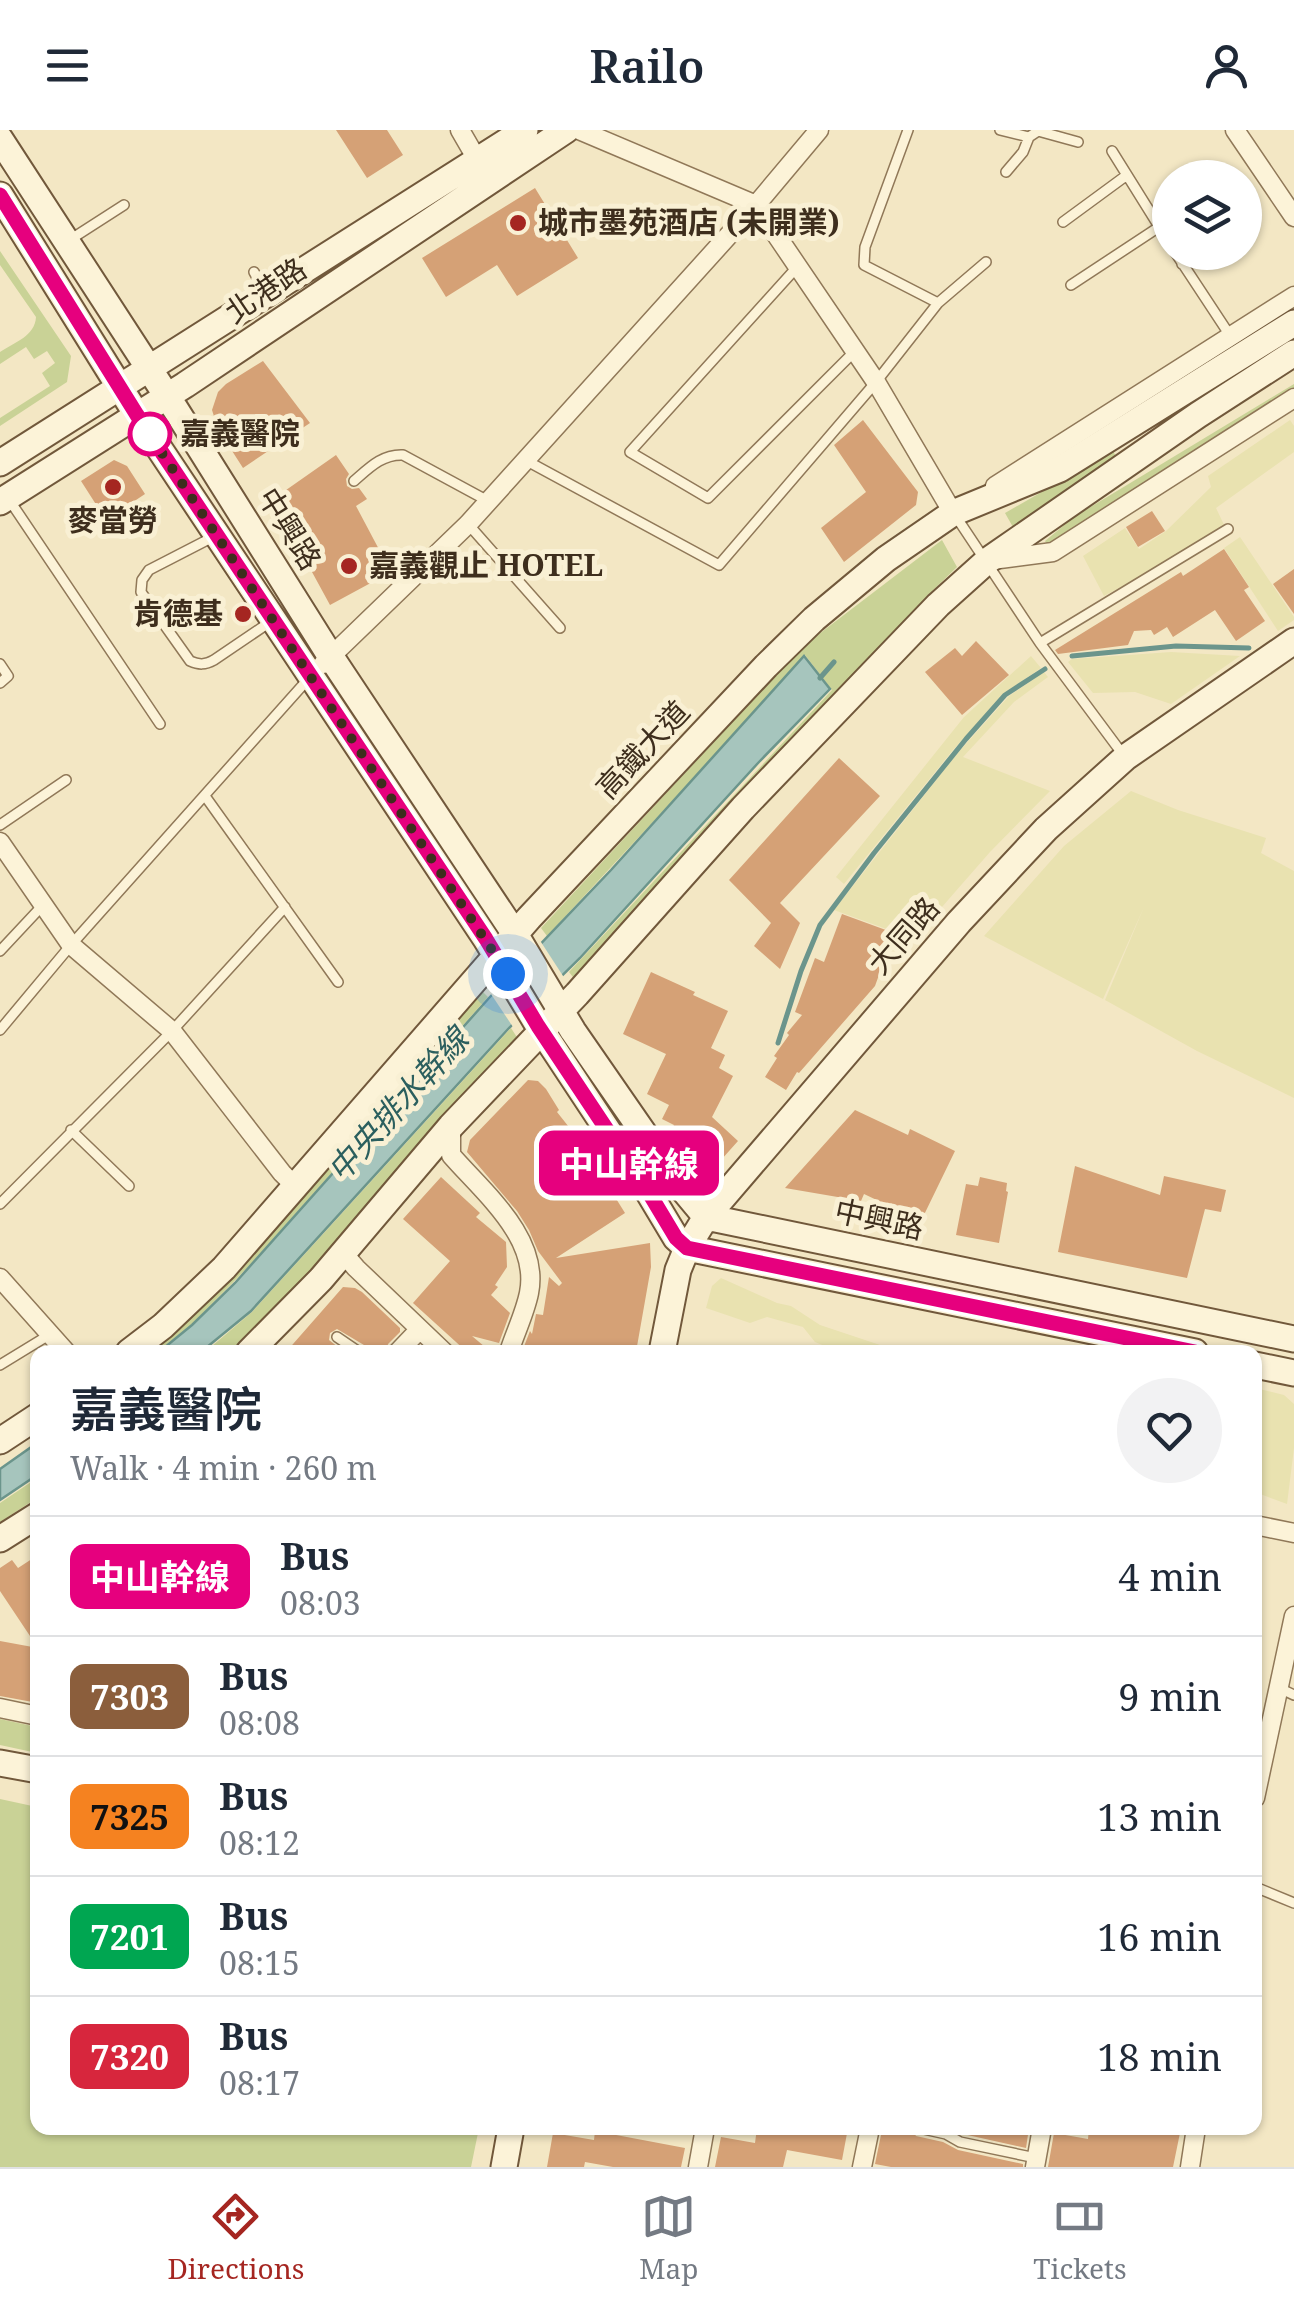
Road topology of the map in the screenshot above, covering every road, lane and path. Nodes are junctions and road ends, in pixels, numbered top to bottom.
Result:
1 (460, 130) edge
2 (525, 130) edge
3 (566, 130) edge
4 (579, 130) edge
5 (819, 130) edge
6 (908, 130) edge
7 (1000, 130) edge
8 (1235, 130) edge
9 (0, 138) edge
10 (1029, 138) junction
11 (1078, 142) dead end
12 (1112, 151) dead end
13 (483, 170) junction
14 (1006, 172) dead end
15 (1127, 175) junction
16 (0, 195) edge
17 (124, 205) dead end
18 (756, 206) junction
19 (1152, 216) edge
20 (1294, 217) edge
21 (1063, 222) dead end
22 (1152, 232) edge
23 (66, 242) junction
24 (986, 262) dead end
25 (798, 266) junction
26 (1186, 270) edge
27 (1071, 285) dead end
28 (1294, 296) edge
29 (938, 303) junction
30 (1294, 311) edge
31 (1294, 323) edge
32 (1230, 337) junction
33 (855, 350) junction
34 (1294, 353) edge
35 (1294, 367) edge
36 (150, 368) junction
37 (876, 382) junction
38 (120, 387) junction
39 (167, 396) junction
40 (1294, 398) edge
41 (137, 415) junction
42 (526, 461) junction
43 (0, 463) edge
44 (1053, 464) junction
45 (354, 481) dead end
46 (4, 500) edge
47 (488, 500) junction
48 (1072, 508) junction
49 (953, 513) junction
50 (468, 524) junction
51 (1228, 529) dead end
52 (217, 534) junction
53 (987, 560) junction
54 (274, 620) junction
55 (560, 628) dead end
56 (1040, 642) junction
57 (1293, 642) edge
58 (330, 656) junction
59 (0, 664) edge
60 (312, 676) junction
61 (0, 683) edge
62 (160, 724) dead end
63 (1126, 757) junction
64 (66, 780) dead end
65 (205, 796) junction
66 (0, 825) edge
67 (0, 842) edge
68 (43, 905) junction
69 (285, 907) junction
70 (520, 943) junction
71 (71, 945) junction
72 (0, 951) edge
73 (502, 965) junction
74 (338, 982) dead end
75 (558, 1008) junction
76 (540, 1028) junction
77 (0, 1030) edge
78 (172, 1031) junction
79 (452, 1126) junction
80 (71, 1130) junction
81 (130, 1186) dead end
82 (296, 1187) junction
83 (0, 1204) edge
84 (706, 1216) junction
85 (687, 1248) junction
86 (343, 1253) junction
87 (0, 1278) edge
88 (419, 1330) junction
89 (49, 1334) junction
90 (337, 1337) dead end
91 (1294, 1340) edge
92 (31, 1345) edge
93 (59, 1345) edge
94 (136, 1345) edge
95 (256, 1345) edge
96 (349, 1345) edge
97 (405, 1345) edge
98 (436, 1345) edge
99 (511, 1345) edge
100 (663, 1345) edge
101 (1161, 1345) edge
102 (30, 1346) edge
103 (0, 1364) edge
104 (1262, 1366) edge
105 (1294, 1373) edge
106 (30, 1421) edge
107 (0, 1440) edge
108 (30, 1520) edge
109 (1262, 1525) edge
110 (1294, 1532) edge
111 (0, 1539) edge
112 (1294, 1616) edge
113 (1287, 1691) edge
114 (0, 1708) edge
115 (30, 1714) edge
116 (0, 1762) edge
117 (30, 1768) edge
118 (1262, 1775) edge
119 (1262, 1890) edge
120 (1294, 1903) edge
121 (510, 2135) edge
122 (704, 2135) edge
123 (869, 2135) edge
124 (948, 2135) edge
125 (1041, 2135) edge
126 (1195, 2135) edge
127 (1036, 2162) edge
128 (504, 2167) edge
129 (698, 2167) edge
130 (862, 2167) edge
131 (1190, 2167) edge

1 - 13 street
2 - 13 street, 北港路
3 - 13 street, 北港路
4 - 18 street
5 - 18 street
6 - 29 lane
7 - 10 lane
8 - 20 street
9 - 23 street, 中興路
10 - 11 lane
10 - 14 lane
12 - 15 lane
13 - 36 street, 北港路
13 - 39 street, 北港路
15 - 19 lane
15 - 21 lane
16 - 38 street, 中興路
17 - 23 lane
18 - 25 street
18 - 42 street
22 - 27 lane
23 - 36 street, 中興路
24 - 29 lane
25 - 33 street
25 - 33 lane
26 - 32 lane
28 - 32 street, 高鐵大道
29 - 37 lane
30 - 44 street
31 - 44 street
32 - 49 street, 高鐵大道
33 - 37 street
34 - 48 street
35 - 48 street
36 - 38 street, 北港路
36 - 39 street, 中興路
37 - 42 lane
37 - 49 street
38 - 41 street, 中興路
38 - 43 street, 北港路
39 - 41 street, 北港路
39 - 58 street, 中興路
40 - 53 street
41 - 46 street, 北港路
41 - 52 street, 中興路
42 - 47 street
44 - 49 street
45 - 47 lane
46 - 62 lane
47 - 50 street
48 - 53 street
49 - 53 lane
49 - 70 street, 高鐵大道
50 - 55 lane
50 - 58 street
51 - 56 lane
52 - 54 street, 中興路
52 - 54 lane
53 - 56 lane
53 - 75 street
54 - 60 street, 中興路
56 - 63 lane
57 - 63 street, 大同路
58 - 60 street
58 - 70 street, 中興路
59 - 61 lane
60 - 65 lane
60 - 73 street, 中興路
63 - 84 street, 大同路
64 - 66 lane
65 - 69 lane
65 - 71 lane
67 - 68 street
68 - 71 street
68 - 72 lane
69 - 74 lane
69 - 78 lane
70 - 73 street, 高鐵大道
70 - 75 street, 中興路
71 - 77 lane
71 - 78 street
73 - 76 street, 中興路
73 - 82 street, 高鐵大道
75 - 76 street
75 - 84 street
76 - 79 street
76 - 85 street
78 - 80 lane
78 - 82 street
79 - 86 street
79 - 99 street
80 - 81 lane
80 - 83 lane
82 - 94 street, 高鐵大道
84 - 85 street, 大同路
84 - 91 street, 中興路
85 - 100 street, 大同路
85 - 101 street
86 - 88 street
86 - 95 street
87 - 89 street
88 - 97 street
88 - 98 street
89 - 92 lane
89 - 93 street
90 - 96 lane
102 - 103 lane
104 - 105 street
106 - 107 street
108 - 111 street
109 - 110 street
112 - 113 street
113 - 118 street
114 - 115 street
116 - 117 street
119 - 120 lane
121 - 128 street
122 - 129 street
123 - 130 street
124 - 127 lane
125 - 127 street
126 - 131 street

